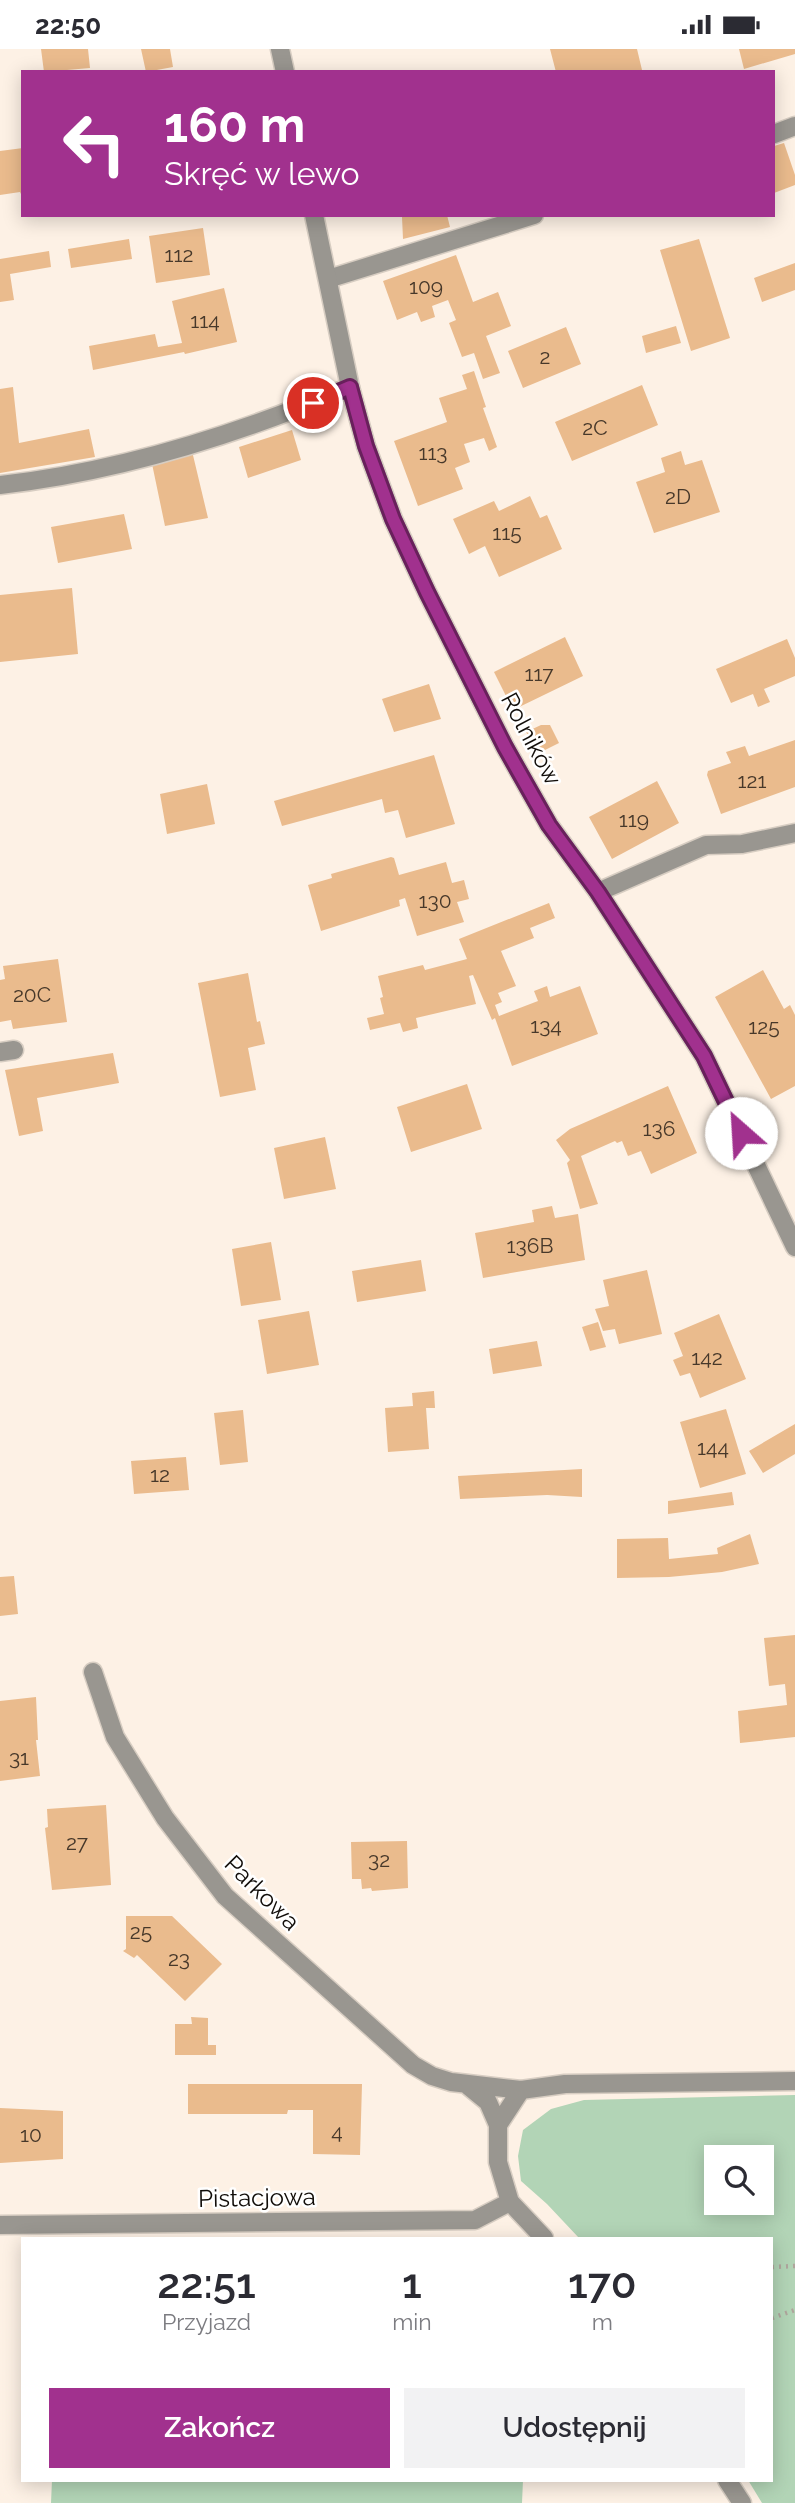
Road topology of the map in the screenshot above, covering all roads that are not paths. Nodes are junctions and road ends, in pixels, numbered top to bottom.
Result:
1 (280, 49) edge
2 (285, 70) edge
3 (795, 126) edge
4 (775, 134) edge
5 (314, 217) edge
6 (528, 217) edge
7 (328, 279) junction
8 (350, 387) junction
9 (0, 485) edge
10 (795, 833) edge
11 (598, 892) junction
12 (795, 1247) edge
13 (93, 1672) dead end
14 (795, 2081) edge
15 (466, 2084) junction
16 (521, 2090) junction
17 (498, 2125) junction
18 (510, 2202) junction
19 (0, 2225) edge
20 (543, 2237) edge
21 (728, 2482) edge
22 (742, 2503) edge

1 - 2 street
3 - 4 street
5 - 7 street, Rolników
6 - 7 street
7 - 8 street, Rolników
8 - 9 street
8 - 11 street, Rolników
10 - 11 street
11 - 12 street, Rolników
13 - 15 street, Parkowa
14 - 16 street, Parkowa
15 - 16 street, Parkowa
15 - 17 street
16 - 17 street
17 - 18 street
18 - 19 street, Pistacjowa
18 - 20 street
21 - 22 street

